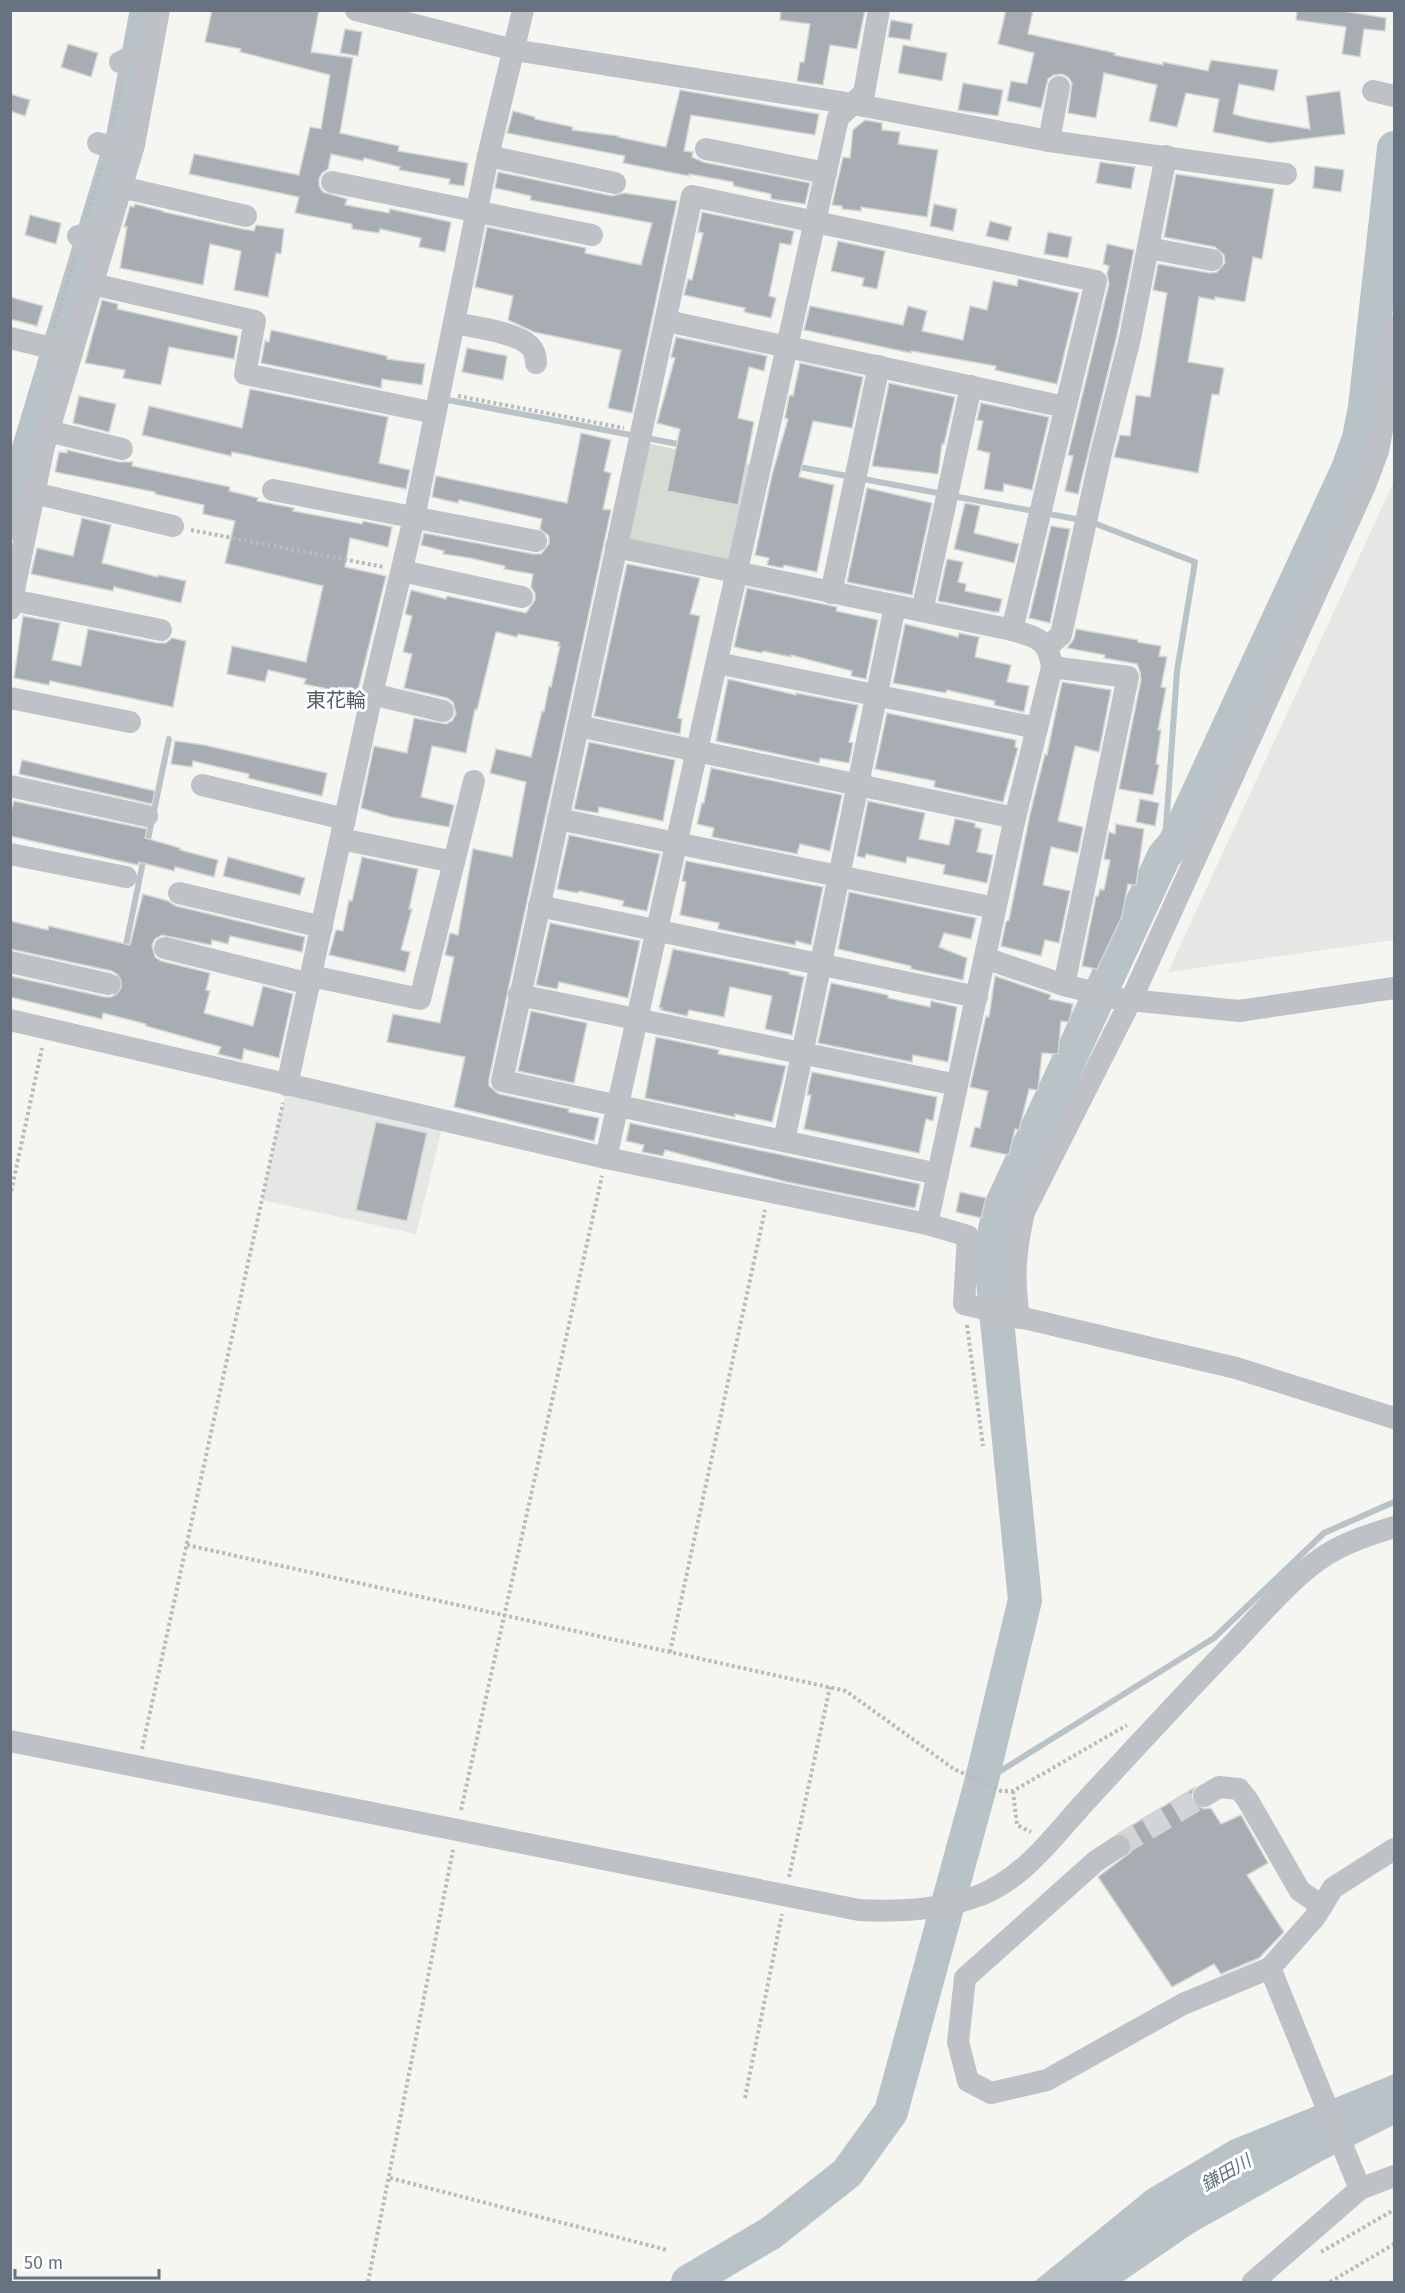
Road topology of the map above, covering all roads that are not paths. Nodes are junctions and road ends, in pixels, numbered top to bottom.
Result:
1 (159, 10) edge
2 (356, 10) edge
3 (523, 10) edge
4 (879, 10) edge
5 (514, 50) junction
6 (1059, 87) dead end
7 (853, 104) junction
8 (1049, 141) junction
9 (706, 149) dead end
10 (488, 156) junction
11 (1166, 156) junction
12 (826, 173) junction
13 (1286, 174) dead end
14 (332, 182) dead end
15 (615, 183) dead end
16 (121, 187) junction
17 (476, 211) junction
18 (246, 216) dead end
19 (815, 221) junction
20 (592, 235) dead end
21 (1148, 248) junction
22 (1212, 260) dead end
23 (92, 284) junction
24 (667, 321) junction
25 (454, 323) junction
26 (1395, 327) edge
27 (10, 339) edge
28 (788, 346) junction
29 (60, 350) junction
30 (536, 363) dead end
31 (879, 366) junction
32 (971, 386) junction
33 (437, 403) junction
34 (1065, 407) junction
35 (40, 441) junction
36 (122, 448) dead end
37 (273, 489) dead end
38 (34, 493) junction
39 (414, 518) junction
40 (173, 526) road end
41 (536, 541) dead end
42 (18, 544) edge
43 (616, 547) junction
44 (402, 571) junction
45 (737, 573) junction
46 (831, 592) junction
47 (522, 597) dead end
48 (11, 604) edge
49 (895, 606) junction
50 (922, 611) junction
51 (161, 630) dead end
52 (1012, 630) junction
53 (1050, 657) junction
54 (717, 663) junction
55 (372, 694) junction
56 (876, 696) junction
57 (10, 698) edge
58 (443, 711) dead end
59 (130, 722) dead end
60 (578, 726) junction
61 (1037, 728) junction
62 (698, 752) junction
63 (474, 781) dead end
64 (858, 784) junction
65 (202, 785) dead end
66 (10, 786) edge
67 (147, 816) dead end
68 (1014, 818) junction
69 (558, 819) junction
70 (343, 829) junction
71 (678, 843) junction
72 (10, 854) edge
73 (454, 862) junction
74 (839, 876) junction
75 (126, 877) dead end
76 (179, 893) dead end
77 (539, 906) junction
78 (995, 908) junction
79 (322, 927) junction
80 (658, 931) junction
81 (165, 948) dead end
82 (985, 958) junction
83 (10, 962) edge
84 (821, 964) junction
85 (310, 980) junction
86 (108, 984) dead end
87 (1064, 985) junction
88 (1395, 988) edge
89 (519, 995) junction
90 (976, 997) junction
91 (1125, 999) junction
92 (639, 1019) junction
93 (10, 1020) edge
94 (802, 1054) junction
95 (287, 1085) junction
96 (957, 1085) junction
97 (618, 1106) junction
98 (784, 1141) junction
99 (606, 1158) junction
100 (938, 1174) junction
101 (927, 1224) junction
102 (1013, 1316) junction
103 (1395, 1418) edge
104 (1395, 1527) edge
105 (10, 1741) edge
106 (1204, 1796) tunnel mouth
107 (1119, 1846) tunnel mouth
108 (1395, 1849) edge
109 (1322, 1906) junction
110 (1270, 1968) junction
111 (1395, 2176) edge
112 (1359, 2189) junction
113 (1253, 2283) edge

1 - 16 street
2 - 5 street
3 - 5 street
4 - 7 street
5 - 7 street
5 - 10 street
6 - 8 street
7 - 8 street
7 - 12 street
8 - 11 street
9 - 12 street
10 - 15 street
10 - 17 street
11 - 13 street
11 - 21 street
12 - 19 street
14 - 17 street
16 - 18 street
16 - 23 street
17 - 20 street
17 - 25 street
19 - 24 street
19 - 28 street
19 - 34 street
21 - 22 street
21 - 53 street
23 - 29 street
23 - 33 street
24 - 28 street
24 - 43 street
25 - 30 street
25 - 33 street
26 - 91 street
27 - 29 street
28 - 31 street
28 - 45 street
29 - 35 street
31 - 32 street
31 - 46 street
32 - 34 street
32 - 50 street
33 - 39 street
34 - 52 street
35 - 36 street
35 - 38 street
37 - 39 street
38 - 40 street
38 - 42 street
39 - 41 street
39 - 44 street
42 - 48 street
43 - 45 street
43 - 60 street
44 - 47 street
44 - 55 street
45 - 46 street
45 - 54 street
46 - 49 street
48 - 51 street
49 - 50 street
49 - 56 street
50 - 52 street
52 - 53 street
53 - 61 street
53 - 87 street
54 - 56 street
54 - 62 street
55 - 58 street
55 - 70 street
56 - 61 street
56 - 64 street
57 - 59 street
60 - 62 street
60 - 69 street
61 - 68 street
62 - 64 street
62 - 71 street
63 - 73 street
64 - 68 street
64 - 74 street
65 - 70 street
66 - 67 street
68 - 78 street
69 - 71 street
69 - 77 street
70 - 73 street
70 - 79 street
71 - 74 street
71 - 80 street
72 - 75 street
73 - 85 street
74 - 78 street
74 - 84 street
76 - 79 street
77 - 80 street
77 - 89 street
78 - 82 street
79 - 85 street
80 - 84 street
80 - 92 street
81 - 85 street
82 - 87 street
82 - 90 street
83 - 86 street
84 - 90 street
84 - 94 street
85 - 95 street
87 - 91 street
88 - 91 street
89 - 92 street
89 - 97 street
90 - 96 street
91 - 102 street
92 - 94 street
92 - 97 street
93 - 95 street
94 - 96 street
94 - 98 street
95 - 99 street
96 - 100 street
97 - 98 street
97 - 99 street
98 - 100 street
99 - 101 street
100 - 101 street
101 - 102 street
102 - 103 street
104 - 105 street
106 - 109 street
107 - 110 street
108 - 109 street
109 - 110 street
110 - 112 street
111 - 112 street
112 - 113 street

